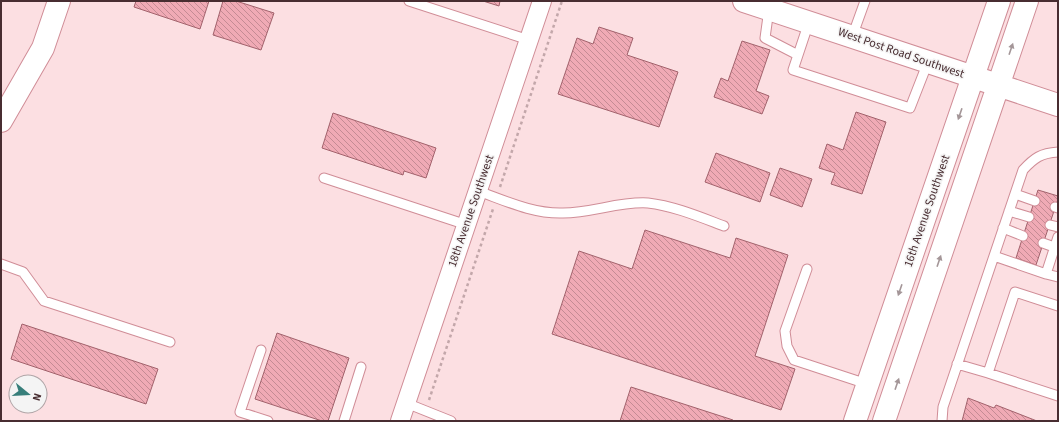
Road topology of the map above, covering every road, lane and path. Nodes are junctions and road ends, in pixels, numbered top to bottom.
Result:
1 (59, 1) edge
2 (409, 1) edge
3 (542, 1) edge
4 (744, 1) edge
5 (865, 1) edge
6 (999, 1) edge
7 (1027, 1) edge
8 (770, 9) junction
9 (808, 22) junction
10 (852, 37) junction
11 (529, 40) junction
12 (798, 55) junction
13 (928, 62) junction
14 (973, 77) junction
15 (999, 86) junction
16 (1058, 105) edge
17 (1, 121) edge
18 (1058, 152) edge
19 (324, 178) dead end
20 (478, 192) junction
21 (1015, 194) junction
22 (1034, 201) dead end
23 (1009, 211) junction
24 (1029, 217) dead end
25 (467, 225) junction
26 (724, 226) dead end
27 (1003, 228) junction
28 (1023, 236) dead end
29 (1058, 237) edge
30 (1044, 243) dead end
31 (1054, 247) junction
32 (994, 256) junction
33 (1, 264) edge
34 (807, 268) dead end
35 (1046, 274) junction
36 (1058, 278) edge
37 (1058, 306) edge
38 (170, 342) dead end
39 (261, 350) dead end
40 (957, 364) junction
41 (361, 367) dead end
42 (988, 372) junction
43 (867, 384) junction
44 (1058, 396) edge
45 (406, 403) junction
46 (268, 421) edge
47 (344, 421) edge
48 (400, 421) edge
49 (451, 421) edge
50 (854, 421) edge
51 (884, 421) edge
52 (942, 421) edge

1 - 17 main road
2 - 11 lane
3 - 11 street, 18th Avenue Southwest
4 - 8 main road, West Post Road Southwest
5 - 10 lane
6 - 14 main road, 16th Avenue Southwest
15 -> 7 main road
8 - 9 main road, West Post Road Southwest
8 - 12 lane
9 - 10 main road, West Post Road Southwest
9 - 12 lane
10 - 13 main road, West Post Road Southwest
11 - 20 street, 18th Avenue Southwest
12 - 13 lane
13 - 14 main road, West Post Road Southwest
14 - 15 main road, West Post Road Southwest
14 -> 43 main road, 16th Avenue Southwest
15 - 16 main road, West Post Road Southwest
51 -> 15 main road
18 - 21 lane
19 - 25 lane
20 - 25 street, 18th Avenue Southwest
20 - 26 lane
21 - 22 lane
21 - 23 lane
23 - 24 lane
23 - 27 lane
25 - 45 street, 18th Avenue Southwest
27 - 28 lane
27 - 32 lane
29 - 31 lane
30 - 31 lane
31 - 35 lane
32 - 35 lane
32 - 40 lane
33 - 38 lane
34 - 43 lane
35 - 36 lane
37 - 42 lane
39 - 46 lane
40 - 42 lane
40 - 52 lane
41 - 47 lane
42 - 44 lane
43 - 50 main road, 16th Avenue Southwest
45 - 48 street, 18th Avenue Southwest
45 - 49 lane

